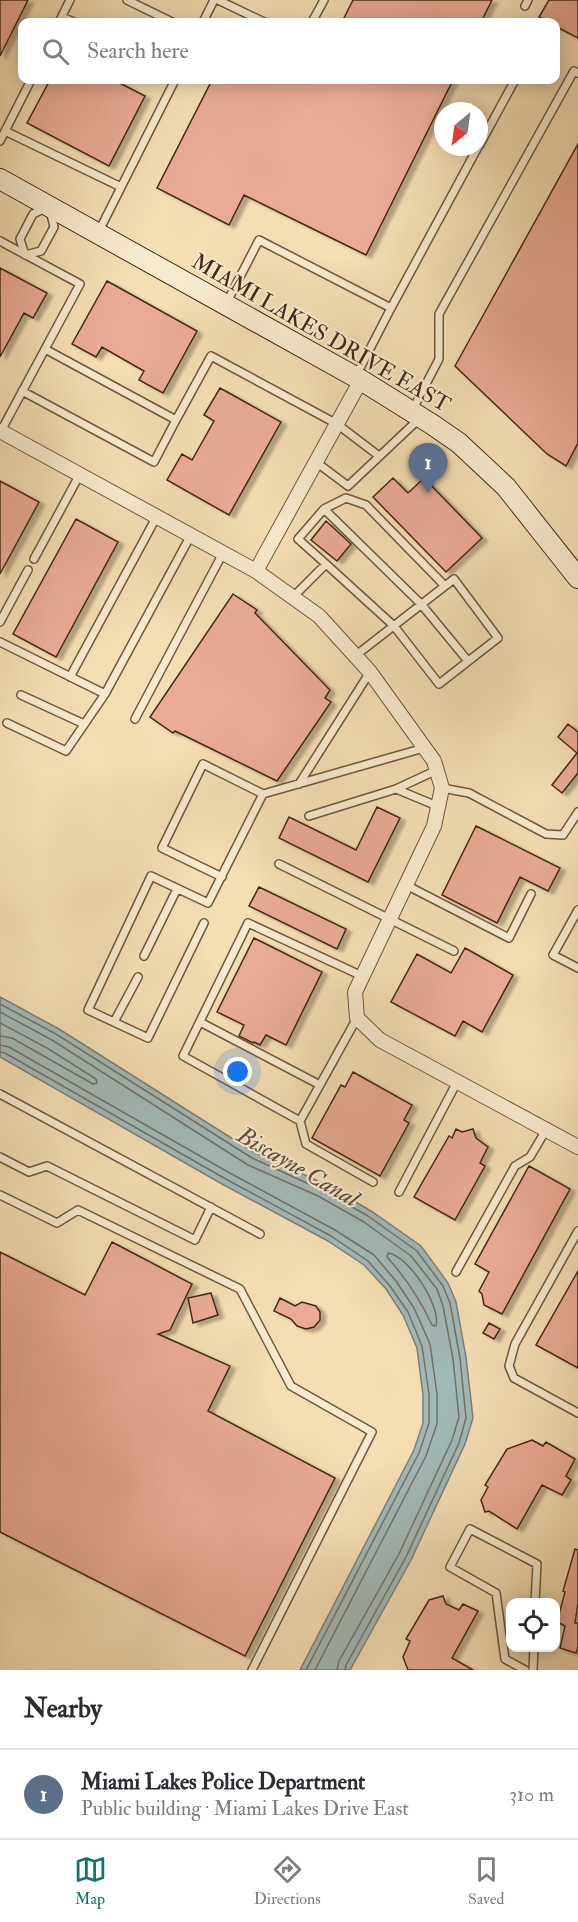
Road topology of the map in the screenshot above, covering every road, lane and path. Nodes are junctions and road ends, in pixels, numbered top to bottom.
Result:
1 (70, 0) edge
2 (127, 0) edge
3 (216, 0) edge
4 (324, 0) edge
5 (62, 18) edge
6 (164, 18) edge
7 (205, 18) edge
8 (255, 18) edge
9 (314, 18) edge
10 (578, 73) edge
11 (29, 84) edge
12 (173, 84) edge
13 (513, 84) edge
14 (488, 130) edge
15 (5, 131) junction
16 (0, 141) edge
17 (474, 156) edge
18 (0, 178) edge
19 (121, 186) junction
20 (49, 206) junction
21 (98, 233) junction
22 (0, 241) edge
23 (26, 255) junction
24 (226, 305) junction
25 (391, 308) junction
26 (45, 349) junction
27 (358, 379) junction
28 (22, 391) junction
29 (417, 414) junction
30 (176, 420) junction
31 (337, 424) junction
32 (0, 431) edge
33 (379, 456) junction
34 (316, 462) junction
35 (80, 474) junction
36 (324, 509) junction
37 (157, 516) junction
38 (191, 535) junction
39 (223, 553) junction
40 (34, 559) dead end
41 (327, 564) junction
42 (28, 570) dead end
43 (256, 571) junction
44 (578, 578) edge
45 (445, 586) junction
46 (293, 597) junction
47 (421, 604) junction
48 (0, 622) edge
49 (394, 626) junction
50 (0, 642) edge
51 (356, 656) junction
52 (468, 661) junction
53 (370, 672) junction
54 (70, 677) junction
55 (105, 694) junction
56 (21, 695) dead end
57 (135, 719) dead end
58 (7, 723) dead end
59 (84, 724) junction
60 (424, 748) junction
61 (437, 770) junction
62 (299, 784) junction
63 (442, 788) junction
64 (396, 789) junction
65 (263, 795) junction
66 (437, 806) junction
67 (578, 812) edge
68 (309, 816) dead end
69 (279, 864) dead end
70 (222, 877) junction
71 (406, 885) junction
72 (177, 889) junction
73 (531, 894) dead end
74 (578, 910) edge
75 (389, 919) junction
76 (204, 923) dead end
77 (454, 951) dead end
78 (144, 956) dead end
79 (578, 968) edge
80 (362, 976) junction
81 (138, 977) dead end
82 (357, 1018) junction
83 (114, 1022) junction
84 (200, 1022) junction
85 (457, 1082) junction
86 (320, 1085) junction
87 (0, 1094) edge
88 (300, 1121) junction
89 (546, 1130) junction
90 (578, 1147) edge
91 (0, 1157) edge
92 (374, 1182) dead end
93 (399, 1192) dead end
94 (0, 1195) edge
95 (211, 1207) junction
96 (578, 1231) edge
97 (260, 1234) dead end
98 (456, 1272) dead end
99 (578, 1413) edge
100 (535, 1598) edge
101 (534, 1652) edge
102 (252, 1670) edge
103 (525, 1670) edge
104 (533, 1670) edge

1 - 5 lane
2 - 6 lane
3 - 7 lane
3 - 8 lane
4 - 9 lane
10 - 29 lane
11 - 15 lane
12 - 19 lane
13 - 14 lane
15 - 16 lane
15 - 19 lane
17 - 25 lane
18 - 20 main road, MIAMI LAKES DRIVE EAST
19 - 21 lane
20 - 21 main road, MIAMI LAKES DRIVE EAST
20 - 23 lane
20 - 23 lane
21 - 24 main road, MIAMI LAKES DRIVE EAST
22 - 23 lane
23 - 26 lane
24 - 25 lane
24 - 27 main road, MIAMI LAKES DRIVE EAST
25 - 27 lane
26 - 28 lane
26 - 30 lane
27 - 29 main road, MIAMI LAKES DRIVE EAST
27 - 31 street
28 - 30 lane
28 - 32 lane
29 - 33 lane
29 - 44 main road, MIAMI LAKES DRIVE EAST
30 - 31 lane
31 - 33 lane
31 - 34 street
32 - 35 street
33 - 34 lane
34 - 43 street
35 - 37 street
35 - 40 lane
36 - 41 lane
36 - 45 lane
36 - 47 lane
37 - 38 street
37 - 54 lane
38 - 39 street
38 - 55 lane
39 - 43 street
39 - 57 lane
41 - 46 lane
41 - 49 lane
42 - 48 lane
43 - 46 street
45 - 47 lane
45 - 52 lane
46 - 51 street
47 - 49 lane
47 - 52 lane
49 - 51 lane
49 - 52 lane
50 - 54 lane
51 - 53 street
53 - 60 street
53 - 62 lane
54 - 55 lane
55 - 59 lane
56 - 59 lane
58 - 59 lane
60 - 61 street
60 - 62 lane
61 - 63 street
61 - 64 lane
62 - 65 lane
63 - 66 street
63 - 67 lane
64 - 66 lane
64 - 68 lane
65 - 70 lane
65 - 70 lane
66 - 71 street
69 - 75 lane
70 - 72 lane
71 - 73 lane
71 - 75 street
72 - 78 lane
72 - 83 lane
74 - 79 lane
75 - 77 lane
75 - 80 street
76 - 83 lane
80 - 82 street
80 - 84 lane
81 - 83 lane
82 - 85 street
82 - 86 lane
84 - 86 lane
84 - 88 lane
85 - 89 street
85 - 93 lane
86 - 88 lane
87 - 95 lane
88 - 92 lane
89 - 90 street
89 - 98 lane
91 - 95 lane
94 - 102 lane
95 - 97 lane
96 - 99 lane
100 - 103 lane
101 - 104 lane

